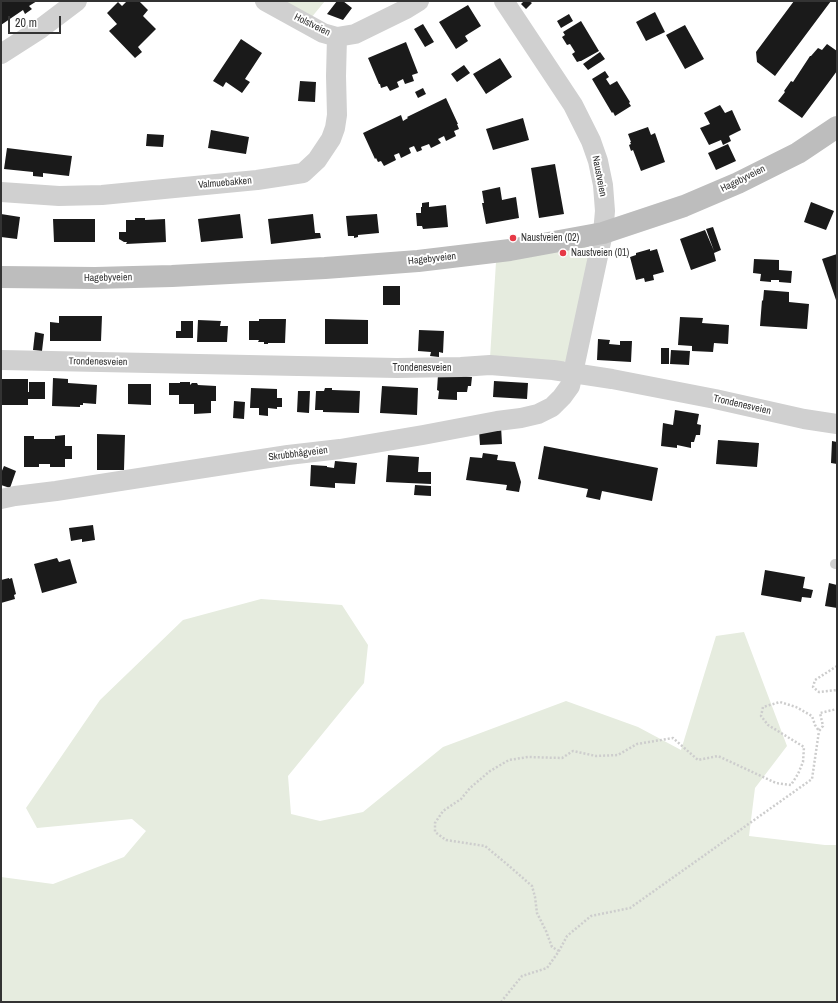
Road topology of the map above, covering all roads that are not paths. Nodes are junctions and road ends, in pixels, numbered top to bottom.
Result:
1 (77, 1) edge
2 (265, 1) edge
3 (419, 1) edge
4 (504, 1) edge
5 (337, 37) junction
6 (1, 54) edge
7 (837, 127) edge
8 (1, 192) edge
9 (603, 233) junction
10 (1, 277) edge
11 (1, 360) edge
12 (573, 373) junction
13 (837, 424) edge
14 (1, 499) edge

1 - 6 street
2 - 5 street, Holstveien
3 - 5 street
4 - 9 street, Naustveien
5 - 8 street, Valmuebakken
7 - 9 main road, Hagebyveien
9 - 10 main road, Hagebyveien
9 - 12 street, Naustveien
11 - 12 street, Trondenesveien
12 - 13 street, Trondenesveien
12 - 14 street, Skrubbhågveien

